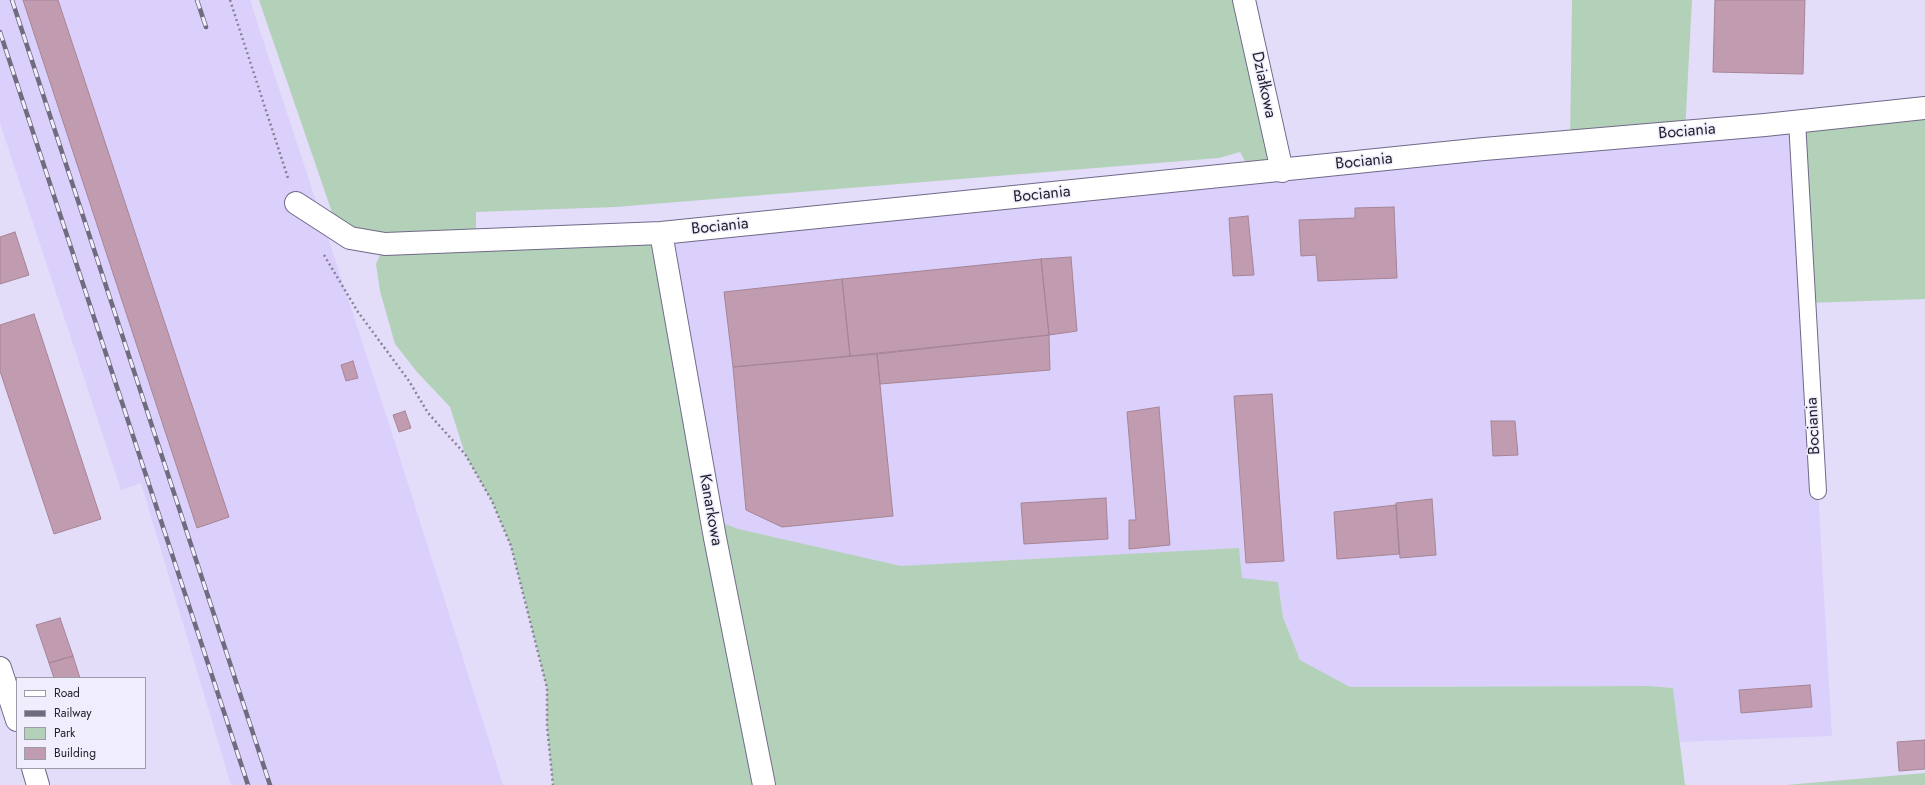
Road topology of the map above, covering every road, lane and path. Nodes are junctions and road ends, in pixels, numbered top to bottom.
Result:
1 (230, 0) edge
2 (1244, 0) edge
3 (1925, 108) edge
4 (1797, 121) junction
5 (1282, 171) junction
6 (296, 203) joint
7 (661, 233) junction
8 (321, 250) dead end
9 (1818, 492) dead end
10 (0, 668) edge
11 (16, 717) edge
12 (33, 769) edge
13 (38, 785) edge
14 (553, 785) edge
15 (764, 785) edge

1 - 6 path
2 - 5 street, Działkowa
3 - 4 street, Bociania
4 - 5 street, Bociania
4 - 9 lane, Bociania
5 - 7 street, Bociania
6 - 7 street, Bociania
7 - 15 street, Kanarkowa
8 - 14 path
10 - 11 street
12 - 13 street

